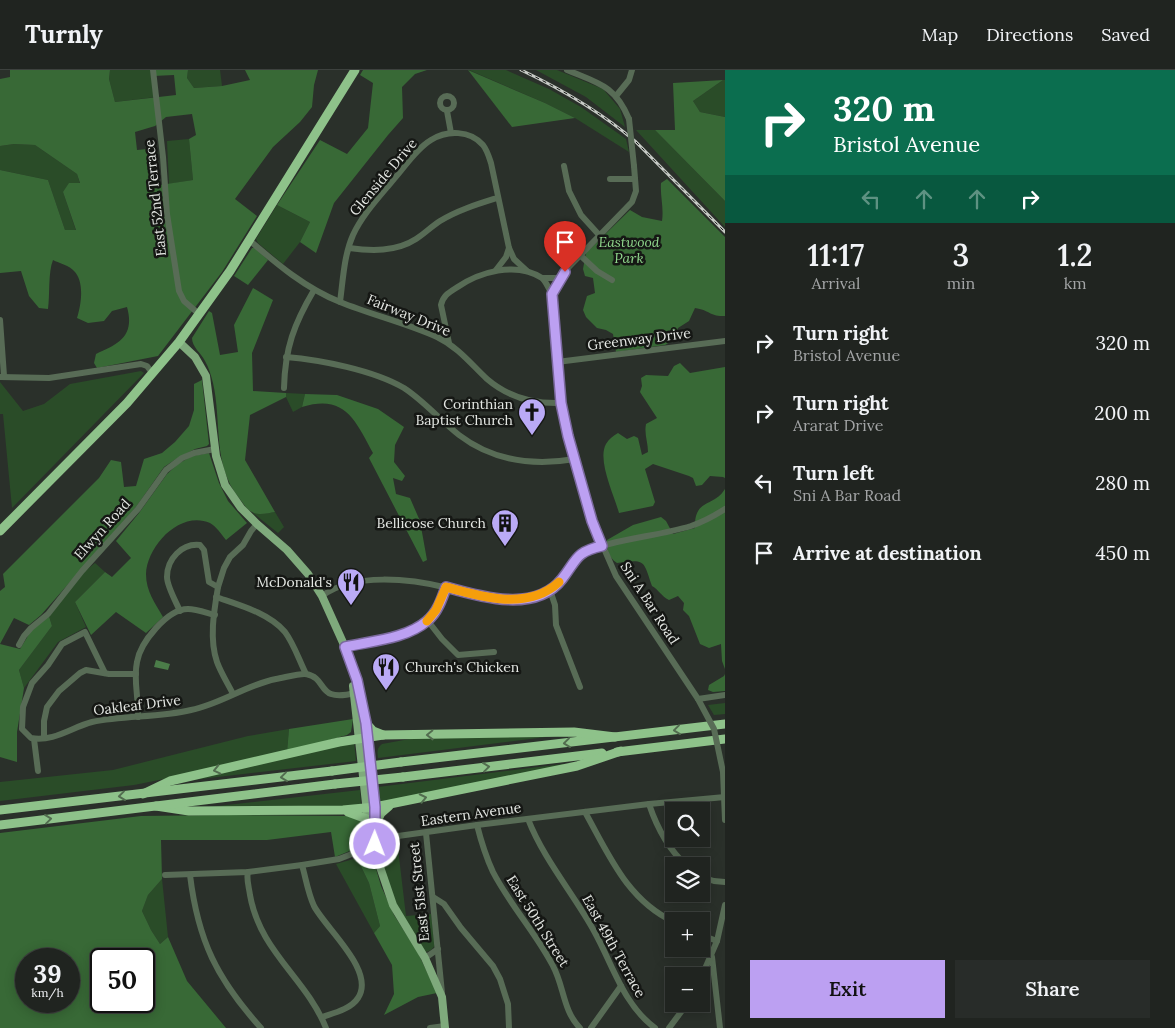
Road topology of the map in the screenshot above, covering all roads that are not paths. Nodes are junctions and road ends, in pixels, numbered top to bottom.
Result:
1 (153, 70) edge
2 (355, 70) edge
3 (567, 70) edge
4 (632, 70) edge
5 (616, 96) junction
6 (447, 111) dead end
7 (451, 133) junction
8 (564, 166) dead end
9 (610, 179) dead end
10 (635, 179) junction
11 (498, 198) junction
12 (600, 236) junction
13 (249, 240) junction
14 (348, 248) junction
15 (509, 248) junction
16 (580, 255) junction
17 (496, 270) junction
18 (527, 271) junction
19 (543, 278) junction
20 (560, 278) junction
21 (612, 280) dead end
22 (314, 290) junction
23 (552, 294) junction
24 (340, 302) junction
25 (199, 314) junction
26 (0, 320) edge
27 (725, 341) edge
28 (179, 342) junction
29 (449, 343) junction
30 (286, 357) junction
31 (557, 362) junction
32 (154, 374) junction
33 (2, 376) edge
34 (284, 388) dead end
35 (561, 403) junction
36 (215, 448) junction
37 (575, 459) junction
38 (725, 509) edge
39 (257, 524) junction
40 (0, 531) edge
41 (602, 546) junction
42 (218, 587) junction
43 (446, 587) junction
44 (550, 590) junction
45 (322, 596) junction
46 (216, 597) junction
47 (180, 610) junction
48 (215, 615) junction
49 (428, 621) junction
50 (19, 645) dead end
51 (345, 647) junction
52 (494, 652) dead end
53 (352, 667) junction
54 (105, 673) junction
55 (136, 674) junction
56 (306, 674) junction
57 (580, 687) dead end
58 (354, 693) junction
59 (233, 694) junction
60 (725, 695) edge
61 (698, 699) junction
62 (138, 717) junction
63 (366, 723) junction
64 (725, 724) edge
65 (383, 736) junction
66 (615, 737) junction
67 (44, 738) junction
68 (363, 738) junction
69 (34, 739) junction
70 (725, 739) edge
71 (621, 751) junction
72 (38, 772) dead end
73 (143, 794) junction
74 (724, 797) edge
75 (649, 804) junction
76 (390, 805) junction
77 (156, 806) junction
78 (370, 808) junction
79 (0, 810) edge
80 (343, 810) junction
81 (585, 812) junction
82 (528, 819) junction
83 (725, 820) edge
84 (372, 821) junction
85 (0, 825) edge
86 (477, 825) junction
87 (426, 832) junction
88 (375, 844) junction
89 (678, 857) edge
90 (302, 866) junction
91 (248, 872) junction
92 (165, 875) dead end
93 (190, 875) junction
94 (710, 880) edge
95 (725, 882) edge
96 (433, 897) junction
97 (725, 906) edge
98 (665, 917) edge
99 (724, 923) edge
100 (710, 938) edge
101 (717, 941) junction
102 (438, 949) junction
103 (712, 956) junction
104 (426, 958) junction
105 (706, 967) edge
106 (621, 986) junction
107 (442, 997) junction
108 (680, 1012) edge
109 (322, 1017) junction
110 (445, 1027) edge
111 (261, 1028) edge
112 (326, 1028) edge
113 (430, 1028) edge
114 (509, 1028) edge
115 (580, 1028) edge
116 (591, 1028) edge
117 (655, 1028) edge
118 (669, 1028) edge
119 (720, 1028) edge

1 - 25 street, East 52nd Terrace
2 - 13 highway
3 - 5 street
4 - 5 street
5 - 10 street, bridge
6 - 7 street
7 - 11 street
7 - 14 street, Glenside Drive
8 - 12 street
9 - 10 street
10 - 12 street
11 - 14 street
11 - 15 street
12 - 16 street
13 - 22 street, Fairway Drive
13 - 25 highway
14 - 24 street, Glenside Drive
15 - 17 street
15 - 18 street
16 - 20 street
16 - 21 street
17 - 18 street
17 - 29 street
18 - 19 street
19 - 20 street
19 - 23 street
20 - 23 street
22 - 24 street, Fairway Drive
22 - 30 street
23 - 31 street, Sni A Bar Road
24 - 29 street, Fairway Drive
25 - 28 highway
26 - 33 street
27 - 31 street, Greenway Drive
28 - 32 highway
28 - 36 main road
29 - 35 street, Fairway Drive
30 - 34 street
30 - 37 street
31 - 35 street, Sni A Bar Road
32 - 33 street
32 - 40 highway
35 - 37 street, Sni A Bar Road
36 - 39 main road
36 - 50 street, Elwyn Road
37 - 41 street, Sni A Bar Road
38 - 41 street
39 - 42 street
39 - 45 main road
41 - 44 street
41 - 61 street, Sni A Bar Road
42 - 46 street
42 - 47 street
43 - 44 street
43 - 45 street
43 - 49 street
44 - 57 street
45 - 51 main road
46 - 48 street
46 - 56 street
47 - 48 street
47 - 55 street
48 - 59 street
49 - 51 street
49 - 52 street
51 - 53 main road
53 - 58 main road
53 - 63 main road
54 - 55 street
54 - 67 street
54 - 69 street
55 - 62 street
56 - 58 street
56 - 59 street, Oakleaf Drive
58 - 68 main road
59 - 62 street, Oakleaf Drive
60 - 61 street
61 - 74 street, Sni A Bar Road, bridge
62 - 67 street, Oakleaf Drive
63 - 65 highway
63 - 68 main road
64 -> 66 highway
66 -> 65 highway
65 - 68 highway
66 -> 73 highway, bridge
67 - 69 street, Oakleaf Drive
68 -> 73 highway
68 - 78 main road
69 - 72 street
70 - 71 highway
76 -> 71 highway
77 -> 71 highway, bridge
73 -> 79 highway
74 - 75 street, Eastern Avenue
74 - 83 street, Sni A Bar Road
75 - 81 street, Eastern Avenue
75 - 89 street
76 - 78 highway
76 - 84 highway
77 - 80 highway
85 -> 77 highway
78 - 80 highway
78 - 84 main road
80 - 84 highway
81 - 82 street, Eastern Avenue
81 - 98 street
82 - 86 street, Eastern Avenue
82 - 106 street, East 49th Terrace
84 - 88 main road
86 - 87 street, Eastern Avenue
86 - 115 street, East 50th Street
87 - 88 street, Eastern Avenue
87 - 96 street, East 51st Street
88 - 90 street, Eastern Avenue
88 - 104 main road
90 - 91 street, Eastern Avenue
90 - 109 street
91 - 93 street, Eastern Avenue
91 - 109 street
92 - 93 street, Eastern Avenue
93 - 111 street
94 - 95 street
96 - 102 street, East 51st Street
96 - 114 street
97 - 99 street
99 - 101 street
100 - 101 street
101 - 103 street
102 - 104 street, East 51st Street
102 - 107 street, East 51st Street
103 - 105 street
103 - 119 street
104 - 107 main road
106 - 116 street
106 - 117 street, East 49th Terrace
107 - 110 main road, East 51st Street
108 - 118 street
109 - 112 street
110 - 113 street

